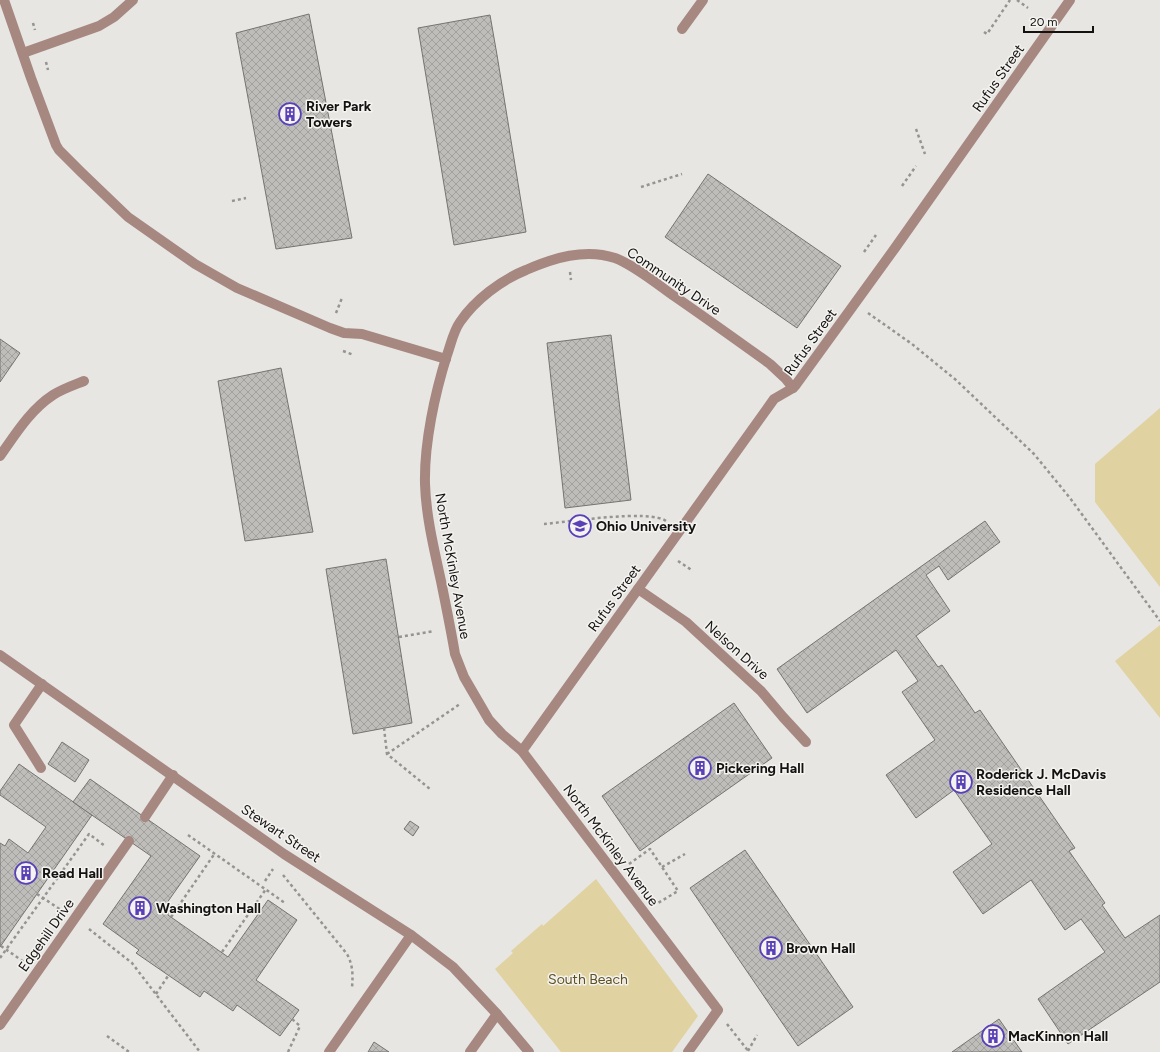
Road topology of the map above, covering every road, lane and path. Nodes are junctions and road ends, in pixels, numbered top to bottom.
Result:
1 (4, 0) edge
2 (133, 0) edge
3 (703, 0) edge
4 (1010, 0) edge
5 (1017, 0) edge
6 (1070, 0) edge
7 (1028, 8) dead end
8 (682, 29) dead end
9 (984, 32) dead end
10 (22, 53) junction
11 (916, 129) dead end
12 (925, 154) dead end
13 (916, 166) dead end
14 (682, 174) dead end
15 (902, 186) dead end
16 (641, 187) dead end
17 (246, 198) dead end
18 (232, 201) dead end
19 (876, 235) dead end
20 (864, 252) dead end
21 (868, 313) dead end
22 (341, 350) dead end
23 (354, 355) dead end
24 (446, 359) junction
25 (84, 381) dead end
26 (793, 388) junction
27 (0, 456) edge
28 (667, 522) dead end
29 (544, 524) dead end
30 (679, 561) dead end
31 (693, 571) dead end
32 (638, 589) junction
33 (1160, 621) edge
34 (433, 632) dead end
35 (399, 637) dead end
36 (0, 655) edge
37 (42, 684) junction
38 (460, 704) dead end
39 (384, 728) dead end
40 (806, 742) dead end
41 (522, 750) junction
42 (387, 754) junction
43 (41, 768) dead end
44 (173, 775) junction
45 (430, 789) dead end
46 (145, 817) dead end
47 (188, 835) dead end
48 (129, 841) dead end
49 (109, 849) dead end
50 (215, 853) junction
51 (685, 854) dead end
52 (629, 864) dead end
53 (662, 868) junction
54 (273, 869) dead end
55 (282, 874) dead end
56 (265, 881) dead end
57 (266, 889) junction
58 (37, 894) dead end
59 (43, 898) junction
60 (285, 903) dead end
61 (658, 903) dead end
62 (64, 913) dead end
63 (171, 917) dead end
64 (89, 928) dead end
65 (411, 935) junction
66 (1, 946) edge
67 (6, 949) junction
68 (222, 952) dead end
69 (0, 958) edge
70 (28, 964) dead end
71 (168, 976) dead end
72 (352, 992) dead end
73 (156, 994) junction
74 (718, 1010) junction
75 (497, 1014) junction
76 (292, 1019) dead end
77 (0, 1025) edge
78 (757, 1035) dead end
79 (107, 1036) dead end
80 (129, 1052) edge
81 (200, 1052) edge
82 (288, 1052) edge
83 (330, 1052) edge
84 (470, 1052) edge
85 (528, 1052) edge
86 (688, 1052) edge
87 (748, 1052) edge

1 - 10 street
2 - 10 street
3 - 8 street
4 - 9 path
5 - 7 path
6 - 26 street, Rufus Street
10 - 24 street
11 - 12 path
13 - 15 path
14 - 16 path
17 - 18 path
19 - 20 path
21 - 33 path
22 - 23 path
24 - 26 street, Community Drive
24 - 41 street, North McKinley Avenue
25 - 27 street
26 - 32 street, Rufus Street
28 - 29 path
30 - 31 path
32 - 40 street, Nelson Drive
32 - 41 street, Rufus Street
34 - 35 path
36 - 37 street, Stewart Street
37 - 43 street
37 - 44 street, Stewart Street
38 - 42 path
39 - 42 path
41 - 74 street, North McKinley Avenue
42 - 45 path
44 - 46 street
44 - 65 street, Stewart Street
47 - 50 path
48 - 77 street, Edgehill Drive
49 - 59 path
50 - 57 path
50 - 63 path
51 - 53 path
52 - 53 path
53 - 61 path
54 - 56 path
55 - 72 path
57 - 60 path
57 - 68 path
58 - 59 path
59 - 62 path
59 - 67 path
64 - 73 path
65 - 75 street, Stewart Street
65 - 83 street
66 - 67 path
67 - 69 path
67 - 70 path
71 - 73 path
73 - 81 path
74 - 86 street
74 - 87 path
75 - 84 street
75 - 85 street, Stewart Street
76 - 82 path
78 - 87 path
79 - 80 path

